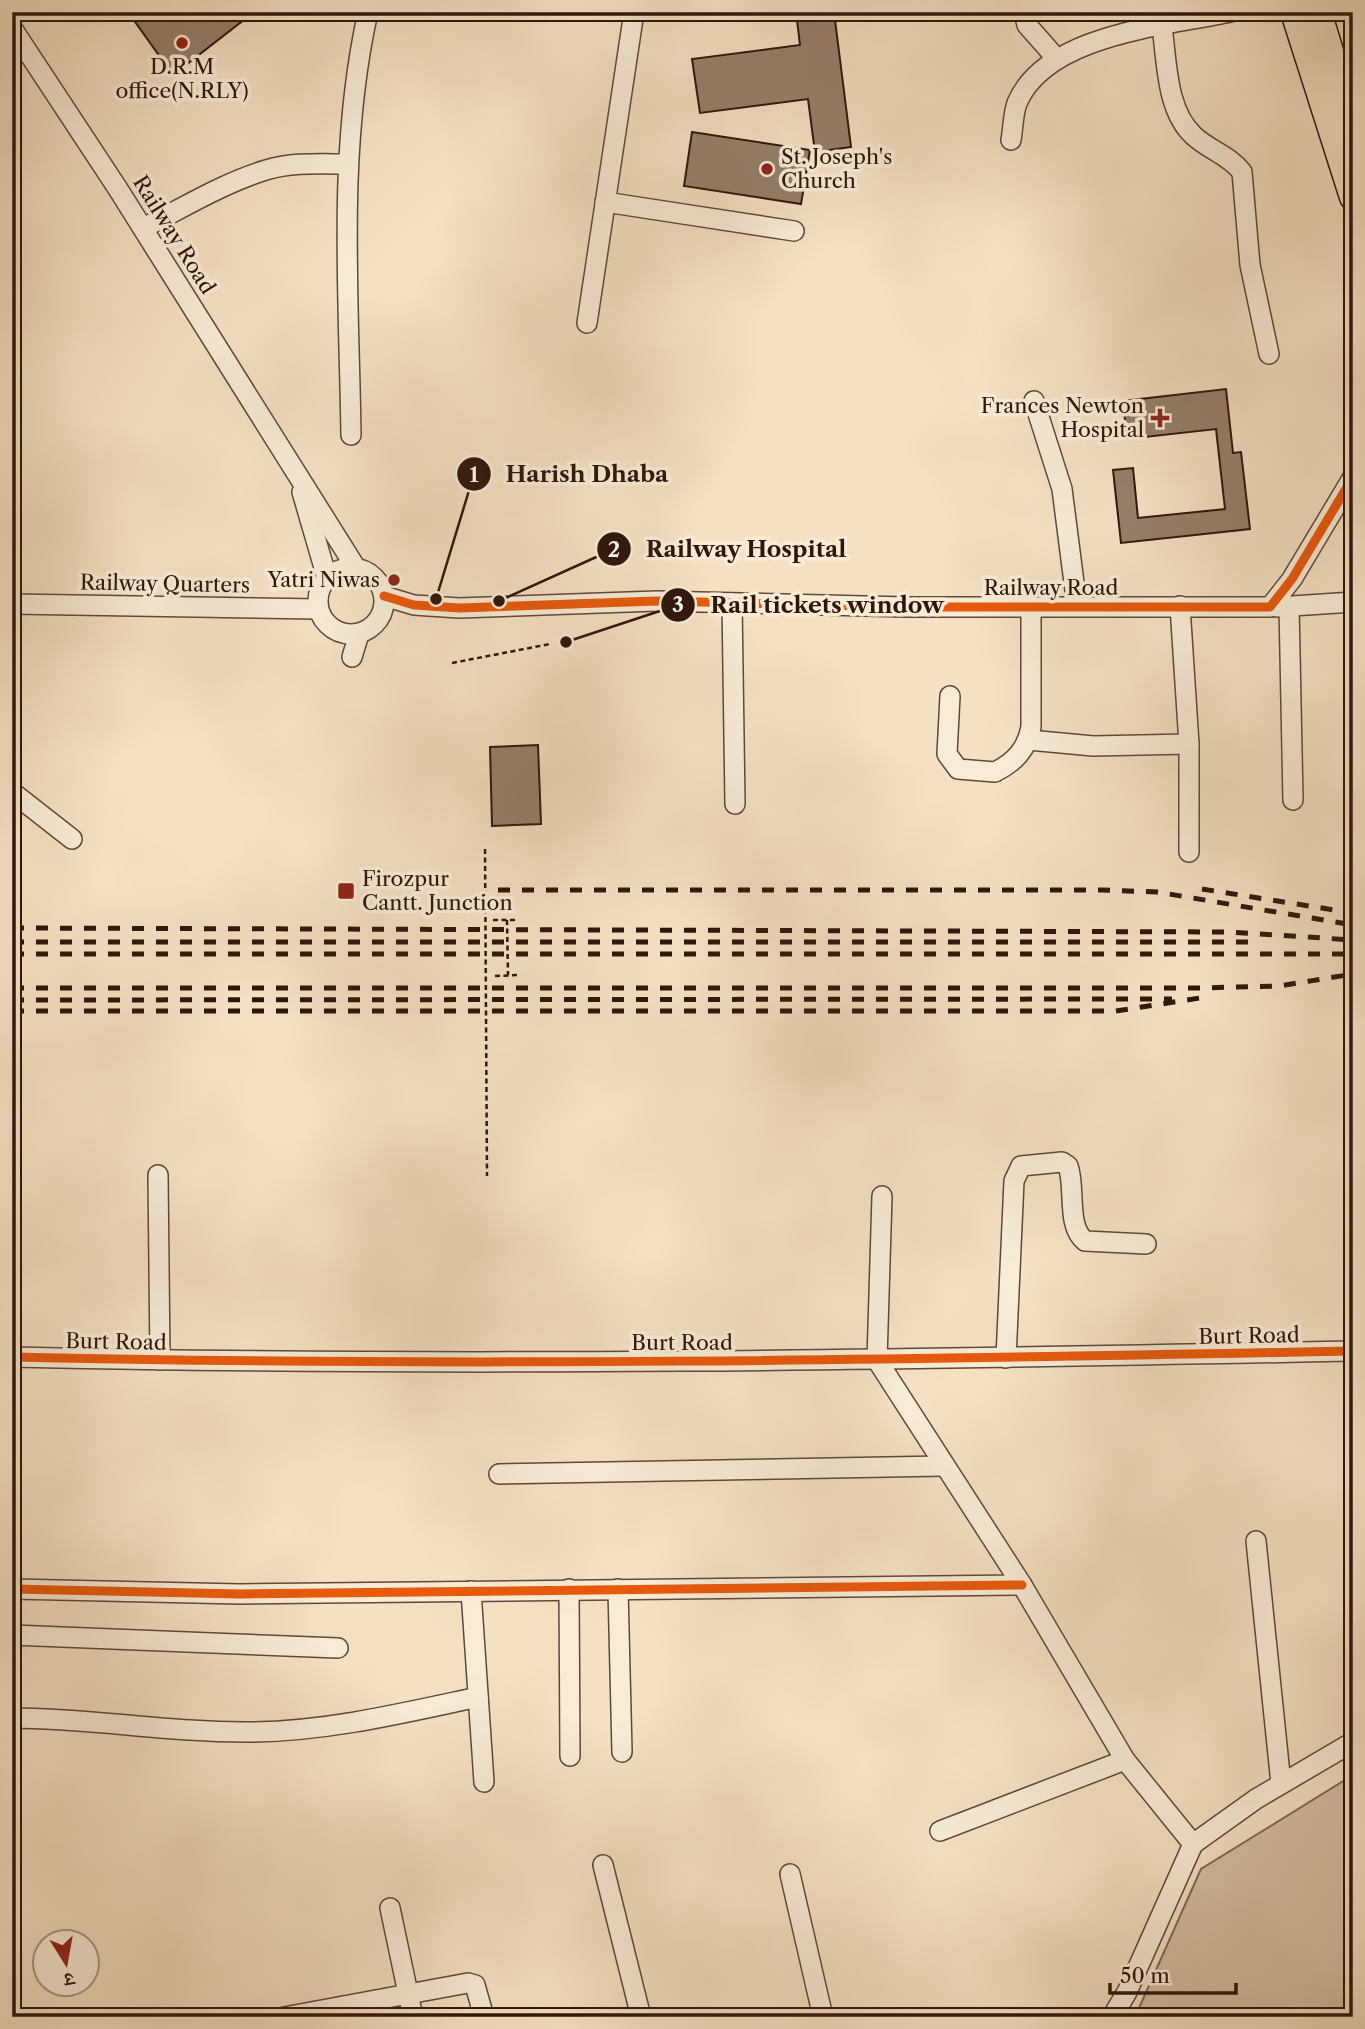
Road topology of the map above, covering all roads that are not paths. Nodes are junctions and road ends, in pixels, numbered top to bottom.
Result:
1 (368, 12) edge
2 (634, 12) edge
3 (1024, 12) edge
4 (1230, 12) edge
5 (1294, 12) edge
6 (1318, 12) edge
7 (1162, 27) junction
8 (12, 29) edge
9 (1057, 59) junction
10 (1353, 127) edge
11 (1011, 140) dead end
12 (348, 164) junction
13 (1353, 197) edge
14 (605, 202) junction
15 (143, 228) junction
16 (794, 231) dead end
17 (587, 323) dead end
18 (1269, 354) dead end
19 (1034, 401) dead end
20 (351, 435) dead end
21 (295, 467) junction
22 (1353, 477) edge
23 (356, 568) junction
24 (327, 578) junction
25 (384, 596) junction
26 (1353, 602) edge
27 (732, 603) junction
28 (12, 604) edge
29 (1031, 605) junction
30 (1077, 606) junction
31 (1180, 606) junction
32 (1279, 607) junction
33 (318, 609) junction
34 (359, 634) junction
35 (352, 657) dead end
36 (950, 696) dead end
37 (1029, 740) junction
38 (1189, 744) junction
39 (12, 792) edge
40 (1293, 800) dead end
41 (735, 804) dead end
42 (72, 839) dead end
43 (1189, 852) dead end
44 (158, 1175) dead end
45 (882, 1196) dead end
46 (1146, 1244) dead end
47 (1353, 1351) edge
48 (12, 1357) edge
49 (1006, 1358) junction
50 (160, 1360) junction
51 (877, 1360) junction
52 (943, 1466) junction
53 (499, 1474) dead end
54 (1256, 1541) dead end
55 (1022, 1585) junction
56 (12, 1589) edge
57 (618, 1589) junction
58 (569, 1590) junction
59 (471, 1591) junction
60 (12, 1635) edge
61 (338, 1648) dead end
62 (478, 1697) junction
63 (12, 1718) edge
64 (1353, 1742) edge
65 (622, 1752) dead end
66 (570, 1756) dead end
67 (1125, 1760) junction
68 (484, 1782) dead end
69 (1281, 1784) junction
70 (940, 1831) dead end
71 (1193, 1844) junction
72 (603, 1865) dead end
73 (790, 1874) dead end
74 (390, 1908) dead end
75 (409, 1993) junction
76 (284, 2017) edge
77 (413, 2017) edge
78 (484, 2017) edge
79 (641, 2017) edge
80 (823, 2017) edge
81 (1112, 2017) edge

1 - 12 street
2 - 14 street
3 - 9 street
4 - 7 street
5 - 13 highway
6 - 10 highway
7 - 9 street
7 - 18 street
8 - 15 street, Railway Road
9 - 11 street
12 - 15 street
12 - 20 street
14 - 16 street
14 - 17 street
15 - 21 street, Railway Road
19 - 30 street
21 - 23 street, Railway Road
21 - 24 street, Railway Road
22 - 32 street
23 - 24 street
23 - 25 street
24 - 33 street
25 - 27 street, Railway Road
25 - 34 street
26 - 32 street, Railway Road
27 - 29 street, Railway Road
27 - 41 street
28 - 33 street, Railway Quarters
29 - 30 street, Railway Road
29 - 37 street
30 - 31 street, Railway Road
31 - 32 street, Railway Road
31 - 38 street
32 - 40 street
33 - 34 street
34 - 35 street
36 - 37 street
37 - 38 street
38 - 43 street
39 - 42 street
44 - 50 street
45 - 51 street
46 - 49 street
47 - 49 street, Burt Road
48 - 50 street, Burt Road
49 - 51 street, Burt Road
50 - 51 street, Burt Road
51 - 52 street
52 - 53 street
52 - 55 street
54 - 69 street
55 - 57 street
55 - 67 street
56 - 59 street
57 - 58 street
57 - 65 street
58 - 59 street
58 - 66 street
59 - 62 street
60 - 61 street
62 - 63 street
62 - 68 street
64 - 69 street
67 - 70 street
67 - 71 street
69 - 71 street
71 - 81 street
72 - 79 street
73 - 80 street
74 - 75 street
75 - 76 street
75 - 77 street
75 - 78 street

